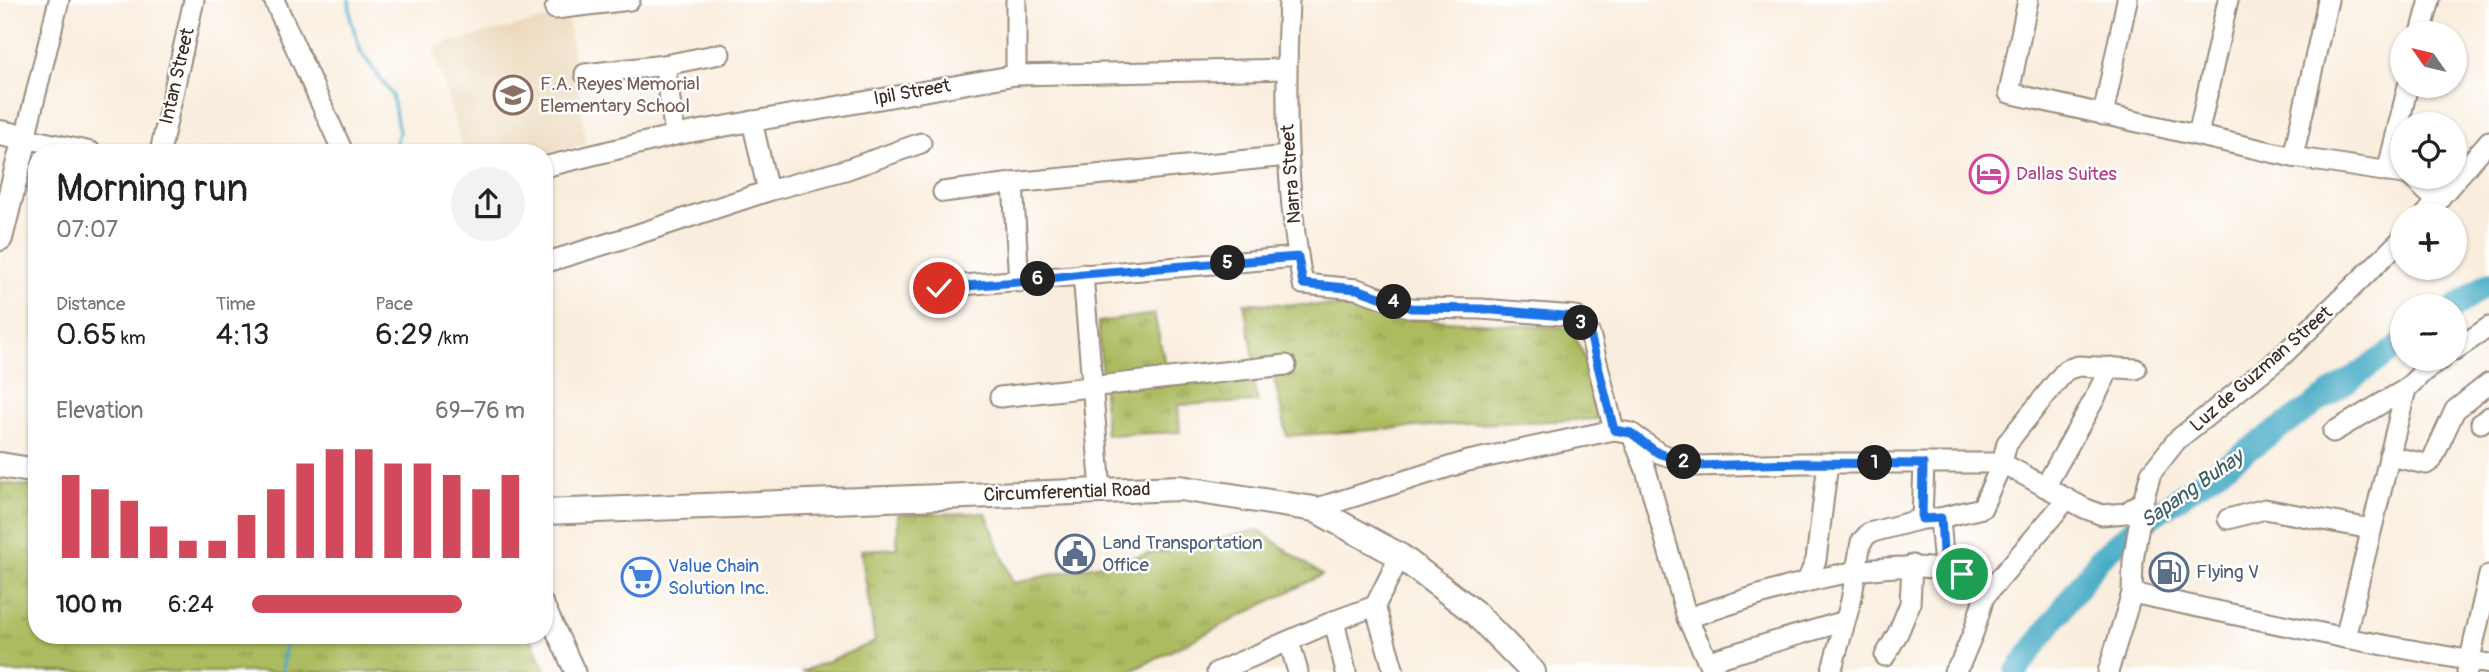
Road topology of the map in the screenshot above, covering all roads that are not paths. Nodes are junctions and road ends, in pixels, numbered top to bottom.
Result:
1 (59, 0) edge
2 (194, 0) edge
3 (274, 0) edge
4 (630, 0) edge
5 (1016, 0) edge
6 (1289, 0) edge
7 (2028, 0) edge
8 (2127, 0) edge
9 (2228, 0) edge
10 (2328, 0) edge
11 (2430, 0) edge
12 (555, 9) dead end
13 (2424, 21) edge
14 (720, 54) dead end
15 (665, 65) junction
16 (1286, 69) junction
17 (585, 74) dead end
18 (1016, 75) junction
19 (2103, 115) junction
20 (752, 121) junction
21 (0, 133) edge
22 (675, 135) junction
23 (2198, 135) junction
24 (25, 138) junction
25 (2489, 141) edge
26 (921, 143) dead end
27 (53, 144) edge
28 (162, 144) edge
29 (338, 144) edge
30 (1288, 156) junction
31 (2293, 157) junction
32 (553, 165) edge
33 (2390, 172) edge
34 (1013, 183) junction
35 (768, 191) junction
36 (943, 192) dead end
37 (2435, 203) edge
38 (0, 238) edge
39 (2390, 251) edge
40 (1298, 257) junction
41 (553, 260) edge
42 (1083, 274) junction
43 (1018, 282) junction
44 (939, 288) dead end
45 (2489, 327) edge
46 (2467, 342) edge
47 (1286, 365) dead end
48 (2110, 367) junction
49 (2136, 369) dead end
50 (2424, 371) edge
51 (2489, 383) edge
52 (1092, 386) junction
53 (2406, 389) junction
54 (1000, 397) dead end
55 (1623, 432) junction
56 (2333, 432) dead end
57 (2389, 456) junction
58 (1828, 463) junction
59 (2002, 463) junction
60 (1923, 464) junction
61 (0, 465) edge
62 (28, 470) edge
63 (2045, 486) junction
64 (1101, 491) junction
65 (2067, 499) junction
66 (2143, 507) junction
67 (1314, 509) junction
68 (553, 512) edge
69 (1931, 519) junction
70 (2228, 519) dead end
71 (2371, 529) junction
72 (1400, 556) junction
73 (1912, 565) junction
74 (1944, 568) junction
75 (1854, 573) junction
76 (2489, 575) edge
77 (1807, 581) junction
78 (1991, 588) junction
79 (2132, 593) junction
80 (1376, 606) junction
81 (1687, 618) junction
82 (1334, 621) junction
83 (1845, 621) junction
84 (553, 624) edge
85 (2345, 638) junction
86 (1289, 641) junction
87 (1885, 656) dead end
88 (2475, 665) edge
89 (1711, 666) edge
90 (1242, 667) edge
91 (1829, 671) edge
92 (575, 672) edge
93 (1217, 672) edge
94 (1298, 672) edge
95 (1346, 672) edge
96 (1394, 672) edge
97 (1533, 672) edge
98 (1954, 672) edge
99 (2108, 672) edge

1 - 24 street
2 - 28 street, Intan Street
3 - 29 street
4 - 12 street
5 - 18 street
6 - 16 street, Narra Street
7 - 19 street
8 - 19 street
9 - 23 street
10 - 31 street
11 - 13 street
14 - 15 street
15 - 17 street
15 - 22 street
16 - 18 street, Ipil Street
16 - 30 street, Narra Street
18 - 20 street, Ipil Street
19 - 23 street
20 - 22 street, Ipil Street
20 - 35 street
21 - 24 main road
22 - 32 street, Ipil Street
23 - 31 street
24 - 27 street
24 - 38 main road
25 - 37 street
26 - 35 street
30 - 34 street
30 - 40 street, Narra Street
31 - 33 street
34 - 36 street
34 - 43 street
35 - 41 street
39 - 66 street, Luz de Guzman Street
40 - 42 street
40 - 55 street, Narra Street
42 - 43 street
42 - 52 street
43 - 44 street
45 - 46 street
47 - 52 street
48 - 49 street
48 - 59 street
48 - 63 street
50 - 53 street
51 - 57 street
52 - 54 street
52 - 64 street
53 - 56 street
53 - 57 street
55 - 58 street
55 - 67 street
55 - 81 street
57 - 71 street
58 - 60 street
58 - 77 street
59 - 60 street
59 - 63 street
59 - 69 street
60 - 69 street
61 - 62 main road
63 - 65 street
64 - 67 main road, Circumferential Road
64 - 68 main road, Circumferential Road
65 - 66 street
65 - 78 street
66 - 79 street
67 - 72 main road, Circumferential Road
69 - 74 street
69 - 75 street
70 - 71 street
71 - 85 street
72 - 80 street
72 - 97 main road, Circumferential Road
73 - 74 street
73 - 75 street
73 - 87 street
74 - 78 street
75 - 77 street
75 - 83 street
76 - 88 street
77 - 81 street
78 - 98 street
79 - 85 street
79 - 99 street
80 - 82 street
80 - 96 street
81 - 89 street
82 - 86 street
82 - 95 street
83 - 89 street
83 - 91 street
84 - 92 street
85 - 88 street
86 - 90 street
86 - 94 street
90 - 93 street

